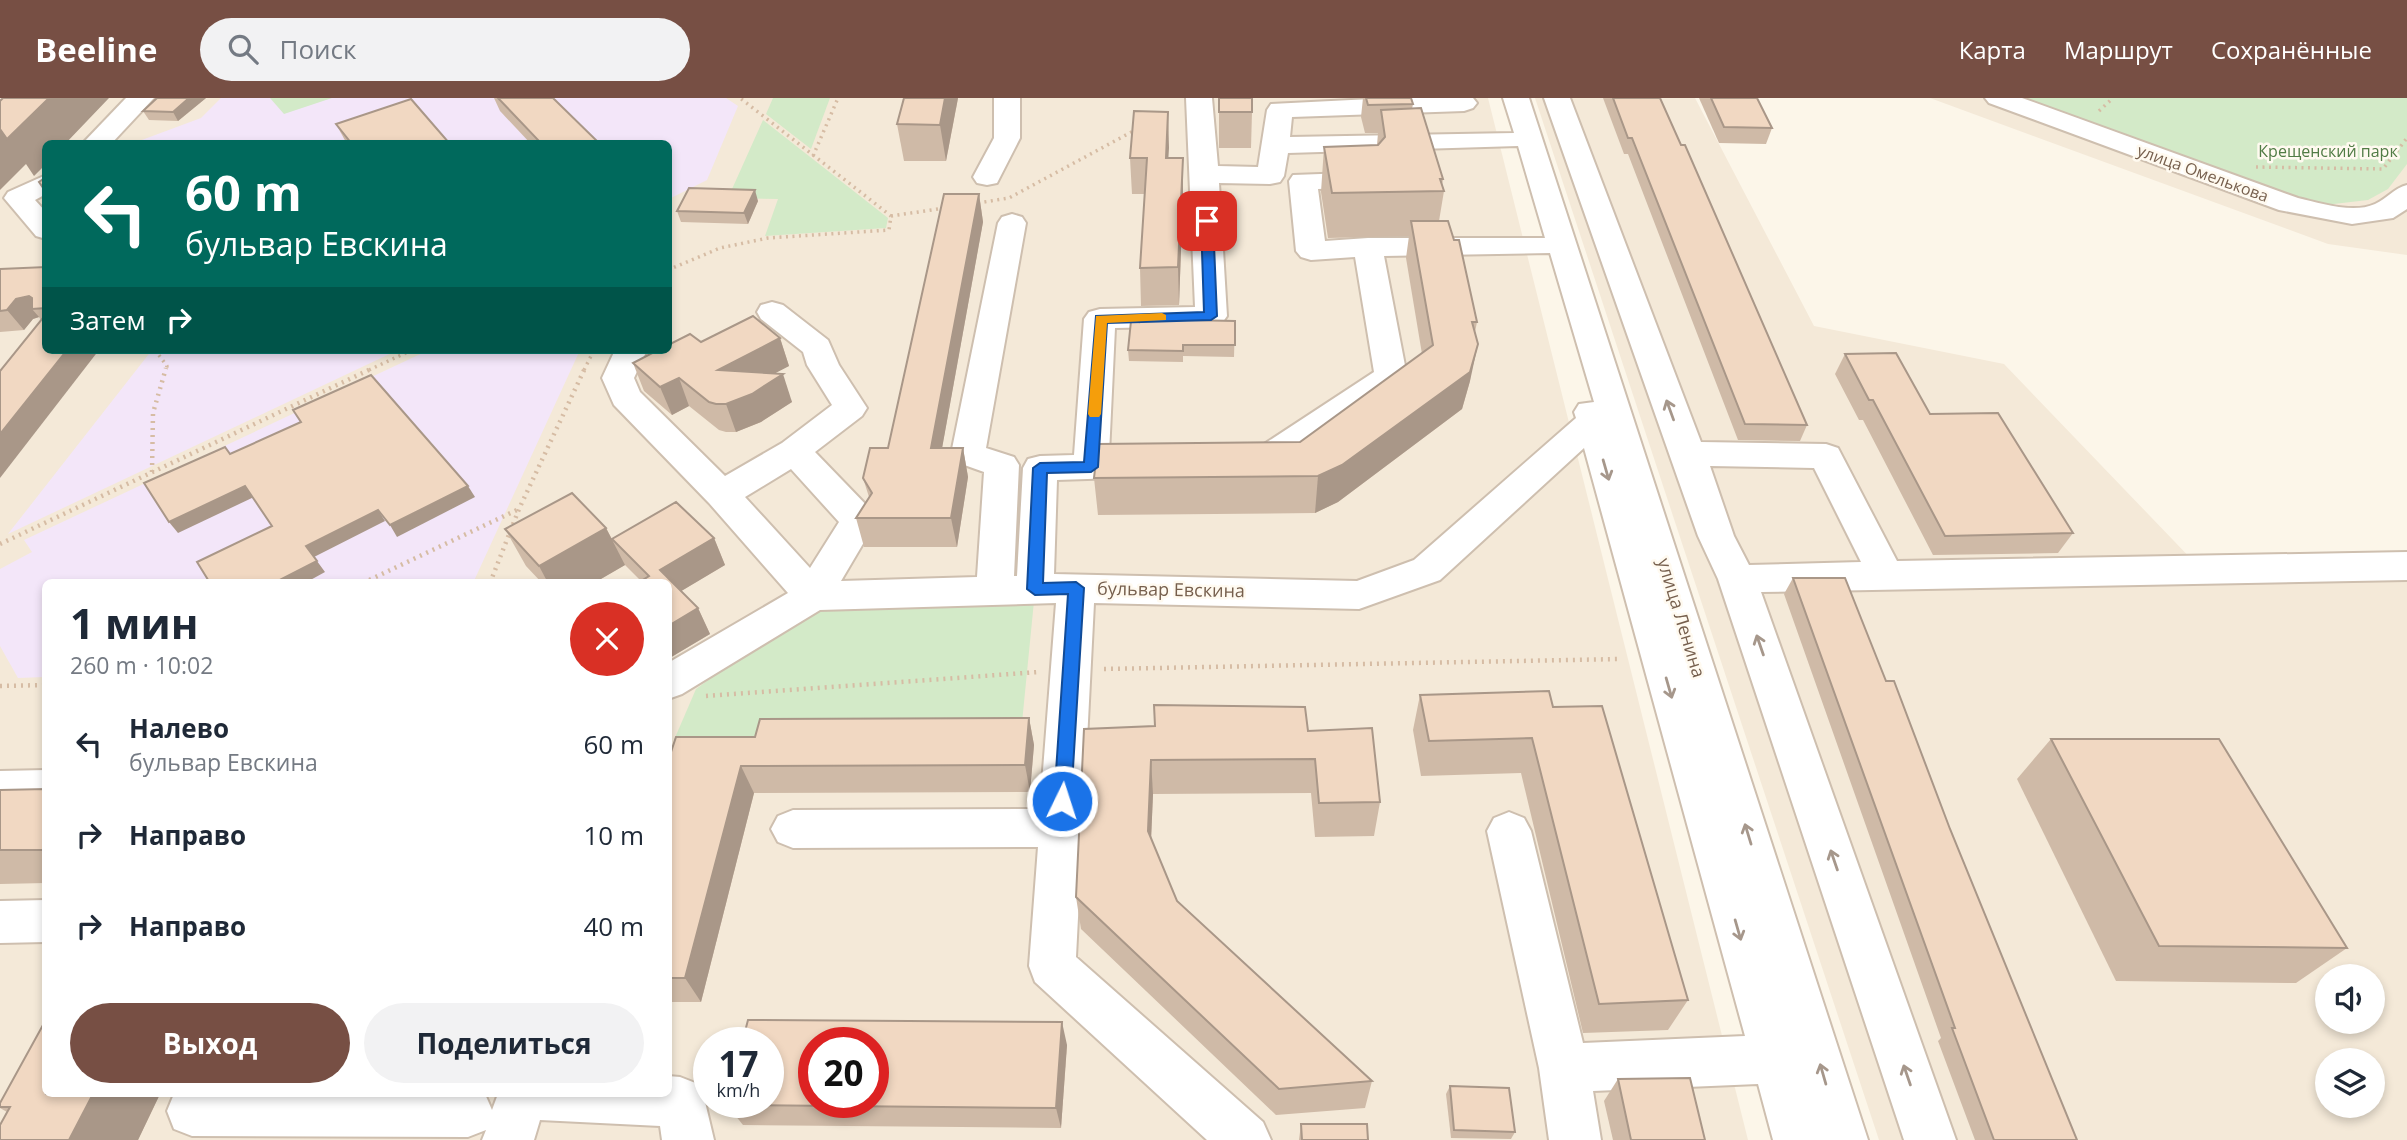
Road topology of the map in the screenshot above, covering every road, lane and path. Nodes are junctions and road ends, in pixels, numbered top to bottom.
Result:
1 (141, 98) edge
2 (740, 98) edge
3 (838, 98) edge
4 (1007, 98) edge
5 (1199, 98) edge
6 (1516, 98) edge
7 (1557, 98) edge
8 (1998, 98) edge
9 (1482, 101) edge
10 (1281, 104) edge
11 (1142, 127) edge
12 (2407, 138) edge
13 (99, 140) edge
14 (1511, 140) junction
15 (1359, 143) junction
16 (1276, 145) junction
17 (813, 156) junction
18 (2249, 167) dead end
19 (1205, 174) junction
20 (987, 177) dead end
21 (42, 185) edge
22 (2407, 193) edge
23 (970, 204) edge
24 (956, 206) edge
25 (891, 216) junction
26 (1012, 223) dead end
27 (42, 225) edge
28 (1542, 246) junction
29 (1367, 247) junction
30 (672, 268) edge
31 (772, 312) dead end
32 (158, 354) edge
33 (403, 354) edge
34 (592, 354) edge
35 (629, 354) edge
36 (1594, 420) junction
37 (794, 451) junction
38 (1686, 454) junction
39 (1091, 467) junction
40 (152, 472) junction
41 (722, 494) junction
42 (1643, 496) junction
43 (519, 509) junction
44 (1713, 528) junction
45 (0, 544) edge
46 (1663, 562) junction
47 (2407, 566) edge
48 (1886, 576) junction
49 (371, 579) edge
50 (492, 579) edge
51 (1737, 579) junction
52 (995, 589) junction
53 (1056, 589) junction
54 (813, 596) junction
55 (1621, 659) dead end
56 (1071, 669) junction
57 (42, 685) edge
58 (0, 686) edge
59 (682, 690) edge
60 (42, 788) edge
61 (0, 789) edge
62 (1061, 828) junction
63 (793, 829) dead end
64 (1509, 831) dead end
65 (42, 920) edge
66 (0, 922) edge
67 (1775, 1059) junction
68 (1564, 1068) junction
69 (199, 1097) edge
70 (522, 1097) edge
71 (582, 1097) edge
72 (468, 1112) dead end
73 (508, 1140) edge
74 (688, 1140) edge
75 (1245, 1140) edge
76 (1575, 1140) edge
77 (1799, 1140) edge
78 (1842, 1140) edge
79 (1930, 1140) edge

1 - 13 street
2 - 17 path
3 - 17 path
4 - 20 street
5 - 19 street
6 - 42 street, улица Ленина
38 -> 7 street
8 - 22 street, улица Омелькова
9 - 10 street
9 - 14 street, улица Ленина
10 - 16 street
11 - 23 path
12 - 18 path
14 - 15 street
14 - 28 street, улица Ленина
15 - 16 street
15 - 29 street
16 - 19 street
17 - 25 path
19 - 39 street
21 - 27 street
24 - 25 path
25 - 30 path
26 - 52 street
28 - 29 street
28 - 36 street, улица Ленина
29 - 39 street
31 - 37 street
32 - 40 path
33 - 40 path
34 - 43 path
35 - 41 street
36 - 53 street, бульвар Евскина
36 -> 67 street, улица Ленина
37 - 41 street
37 - 54 street
38 - 44 street
38 - 48 street
39 - 53 street
40 - 45 path
41 - 54 street
42 - 44 street
42 - 46 street, улица Ленина
43 - 49 path
43 - 50 path
44 - 46 street
44 - 51 street
78 -> 46 street, улица Ленина
47 - 48 street
48 - 51 street
79 -> 51 street
52 - 53 street, бульвар Евскина
52 - 54 street, бульвар Евскина
53 - 56 street
54 - 59 street, бульвар Евскина
55 - 56 path
56 - 59 path
56 - 62 street
57 - 58 path
60 - 61 street
62 - 63 street
62 - 75 street
64 - 68 street
65 - 66 street
67 - 68 street
67 - 77 street, улица Ленина
68 - 76 street
69 - 72 street
70 - 73 street
71 - 74 street

